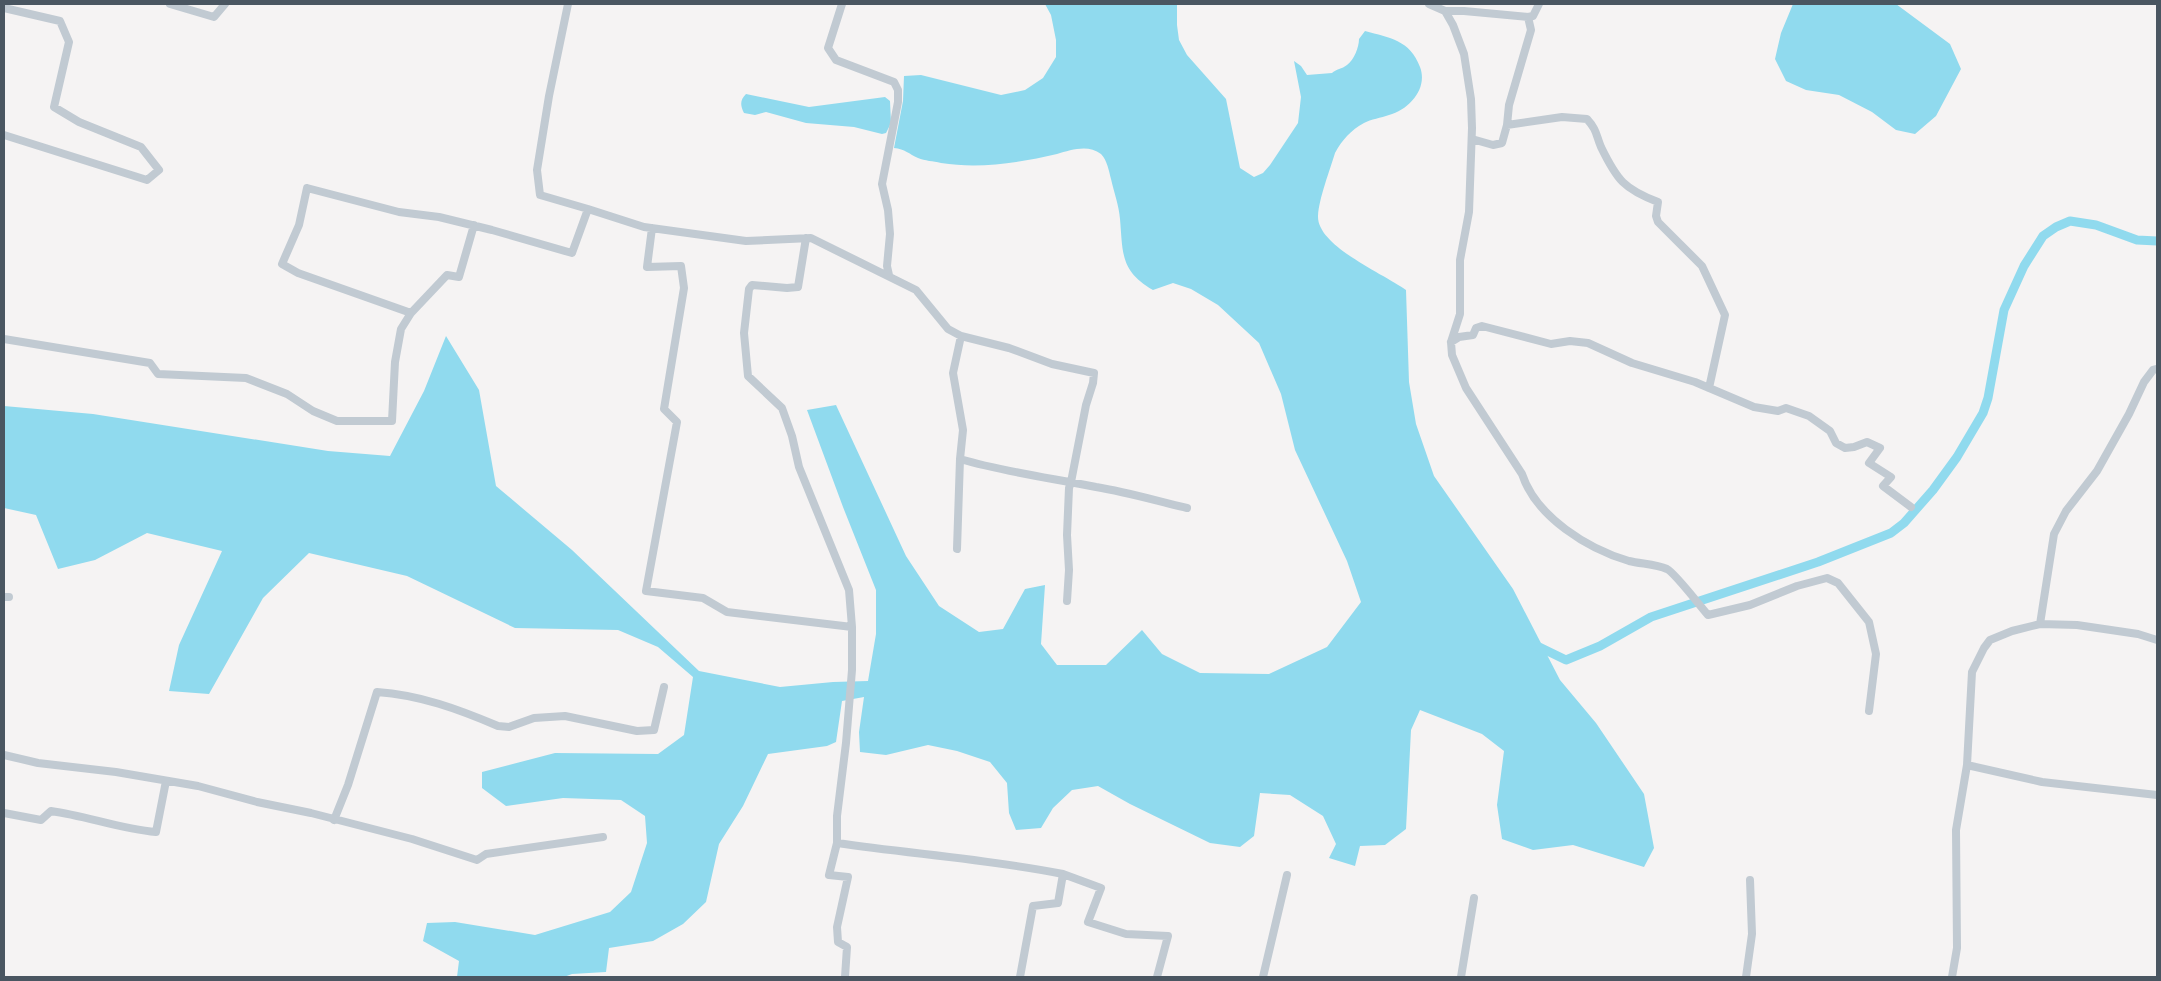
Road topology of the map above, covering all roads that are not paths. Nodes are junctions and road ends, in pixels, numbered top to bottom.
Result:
1 (170, 4) edge
2 (225, 4) edge
3 (568, 4) edge
4 (842, 4) edge
5 (1429, 4) edge
6 (1539, 4) edge
7 (4, 8) edge
8 (1445, 11) junction
9 (1528, 17) junction
10 (1507, 125) junction
11 (4, 135) edge
12 (1472, 139) junction
13 (588, 209) junction
14 (474, 225) junction
15 (652, 228) junction
16 (806, 238) junction
17 (889, 275) junction
18 (411, 313) junction
19 (961, 336) junction
20 (4, 339) edge
21 (1451, 342) junction
22 (2157, 369) edge
23 (1709, 388) junction
24 (960, 459) junction
25 (1071, 482) junction
26 (1911, 506) dead end
27 (1187, 508) dead end
28 (957, 549) dead end
29 (1066, 601) dead end
30 (2040, 624) junction
31 (852, 627) junction
32 (2157, 640) edge
33 (664, 687) dead end
34 (1868, 711) dead end
35 (4, 755) edge
36 (1967, 765) junction
37 (166, 781) junction
38 (2157, 795) edge
39 (4, 813) edge
40 (334, 820) junction
41 (603, 838) dead end
42 (837, 843) junction
43 (1062, 874) junction
44 (1287, 875) dead end
45 (1750, 880) dead end
46 (1474, 898) dead end
47 (845, 977) edge
48 (1020, 977) edge
49 (1157, 977) edge
50 (1263, 977) edge
51 (1461, 977) edge
52 (1746, 977) edge
53 (1952, 977) edge

1 - 2 street
3 - 13 street
4 - 17 street
5 - 8 street
6 - 9 street
7 - 11 street
8 - 9 street
8 - 12 street
9 - 10 street
10 - 12 street
10 - 23 street
12 - 21 street
13 - 14 street
13 - 15 street
14 - 18 street
14 - 18 street
15 - 16 street
15 - 31 street
16 - 17 street
16 - 31 street
17 - 19 street
18 - 20 street
19 - 24 street
19 - 25 street
21 - 23 street
21 - 34 street
22 - 30 street
23 - 26 street
24 - 25 street
24 - 28 street
25 - 27 street
25 - 29 street
30 - 32 street
30 - 36 street
31 - 42 street
33 - 40 street
35 - 37 street
36 - 38 street
36 - 53 street
37 - 39 street
37 - 40 street
40 - 41 street
42 - 43 street
42 - 47 street
43 - 48 street
43 - 49 street
44 - 50 street
45 - 52 street
46 - 51 street

